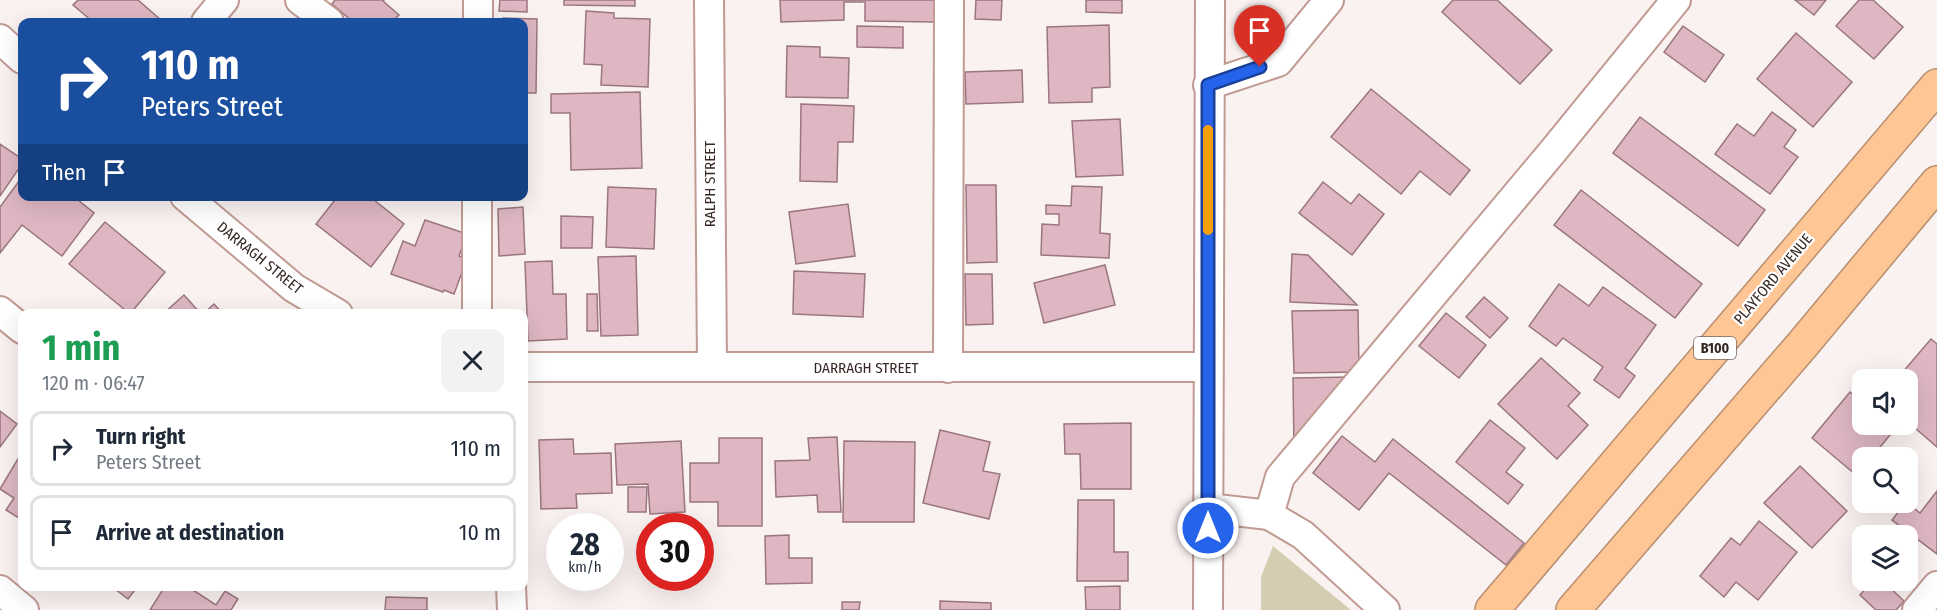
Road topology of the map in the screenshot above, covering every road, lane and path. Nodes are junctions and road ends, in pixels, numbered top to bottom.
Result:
1 (224, 0) edge
2 (300, 0) edge
3 (478, 0) edge
4 (709, 0) edge
5 (949, 0) edge
6 (1209, 0) edge
7 (1329, 0) edge
8 (1676, 0) edge
9 (209, 18) edge
10 (324, 18) edge
11 (478, 18) edge
12 (0, 39) edge
13 (18, 55) edge
14 (1208, 85) junction
15 (1937, 86) edge
16 (1937, 183) edge
17 (191, 201) edge
18 (477, 201) edge
19 (330, 309) edge
20 (477, 309) edge
21 (0, 311) edge
22 (18, 326) edge
23 (528, 367) edge
24 (712, 367) junction
25 (1208, 367) junction
26 (948, 368) junction
27 (1208, 508) junction
28 (1269, 515) junction
29 (1937, 586) edge
30 (0, 590) edge
31 (511, 591) edge
32 (24, 610) edge
33 (512, 610) edge
34 (1208, 610) edge
35 (1385, 610) edge
36 (1492, 610) edge
37 (1573, 610) edge
38 (1917, 610) edge

1 - 9 street
2 - 10 street
3 - 11 street
4 - 24 street, RALPH STREET
5 - 26 street
6 - 14 street
7 - 14 street
8 - 28 street
12 - 13 street
14 - 25 street
15 - 36 highway, PLAYFORD AVENUE / B100
16 - 37 highway
17 - 19 street, DARRAGH STREET
18 - 20 street
21 - 22 street
23 - 24 street, DARRAGH STREET
24 - 26 street, DARRAGH STREET
25 - 26 street, DARRAGH STREET
25 - 27 street
27 - 28 street
27 - 34 street
28 - 35 street
29 - 38 street
30 - 32 street
31 - 33 street

